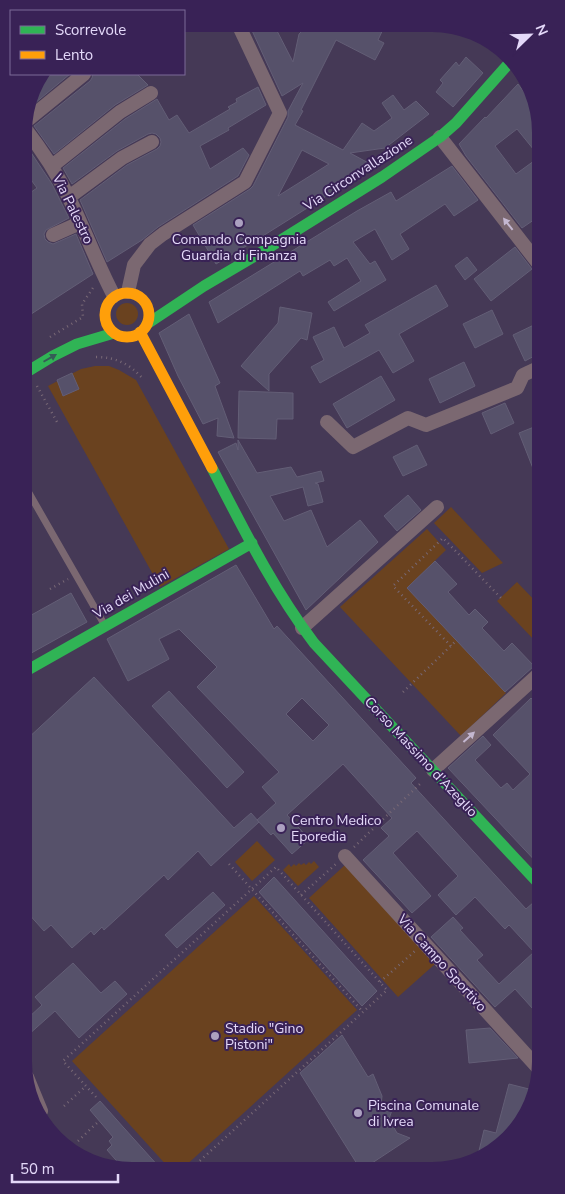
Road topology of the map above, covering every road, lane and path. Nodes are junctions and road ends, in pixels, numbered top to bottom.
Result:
1 (242, 32) edge
2 (507, 66) edge
3 (83, 75) edge
4 (151, 93) dead end
5 (34, 115) edge
6 (440, 136) junction
7 (152, 142) dead end
8 (33, 147) edge
9 (52, 166) junction
10 (69, 197) junction
11 (80, 223) junction
12 (53, 235) dead end
13 (532, 254) edge
14 (102, 273) junction
15 (204, 286) junction
16 (128, 292) junction
17 (114, 296) junction
18 (170, 296) dead end
19 (156, 297) dead end
20 (142, 298) junction
21 (144, 328) junction
22 (114, 333) junction
23 (125, 337) junction
24 (46, 339) dead end
25 (92, 357) dead end
26 (33, 368) edge
27 (532, 371) edge
28 (164, 379) junction
29 (148, 385) dead end
30 (33, 387) edge
31 (56, 422) dead end
32 (327, 422) dead end
33 (33, 499) edge
34 (437, 506) dead end
35 (252, 543) junction
36 (76, 575) junction
37 (50, 590) dead end
38 (501, 598) dead end
39 (105, 626) junction
40 (302, 628) junction
41 (456, 641) dead end
42 (451, 646) junction
43 (32, 667) edge
44 (532, 680) edge
45 (403, 692) dead end
46 (433, 770) junction
47 (416, 787) dead end
48 (344, 856) junction
49 (229, 864) dead end
50 (532, 876) edge
51 (252, 889) junction
52 (301, 895) junction
53 (420, 946) dead end
54 (380, 982) junction
55 (363, 1012) junction
56 (532, 1061) edge
57 (86, 1086) junction
58 (96, 1097) dead end
59 (64, 1106) dead end
60 (99, 1121) dead end
61 (78, 1141) dead end
62 (199, 1162) edge

1 - 16 street
2 - 6 main road, Via Circonvallazione
3 - 5 street
4 - 9 street
13 -> 6 street
6 - 15 main road, Via Circonvallazione
7 - 10 street
8 - 9 street, Via Palestro
9 - 10 street, Via Palestro
10 - 11 street, Via Palestro
11 - 12 street
11 - 14 street, Via Palestro
14 - 17 street, Via Palestro
14 - 24 path
15 - 18 main road
15 - 21 main road
16 - 17 main road
16 - 20 main road
17 - 22 main road
19 - 20 main road
20 - 21 main road
21 - 23 main road
21 - 28 main road, Corso Massimo d'Azeglio
22 - 23 main road
26 -> 22 main road
23 - 28 main road, Corso Massimo d'Azeglio
25 - 29 path
27 - 32 street
28 - 35 main road, Corso Massimo d'Azeglio
30 - 31 path
33 - 36 lane
34 - 40 street
35 - 39 main road, Via dei Mulini
35 - 40 main road, Corso Massimo d'Azeglio
36 - 37 path
36 - 39 lane
38 - 42 path
39 - 43 main road, Via dei Mulini
40 - 46 main road, Corso Massimo d'Azeglio
41 - 42 path
42 - 45 path
46 -> 44 street
46 - 50 main road, Corso Massimo d'Azeglio
47 - 48 path
48 - 52 path
48 - 56 street, Via Campo Sportivo
49 - 51 path
51 - 52 path
51 - 55 path
51 - 57 path
52 - 54 path
53 - 54 path
54 - 55 path
55 - 62 path
57 - 58 path
57 - 59 path
60 - 61 path

